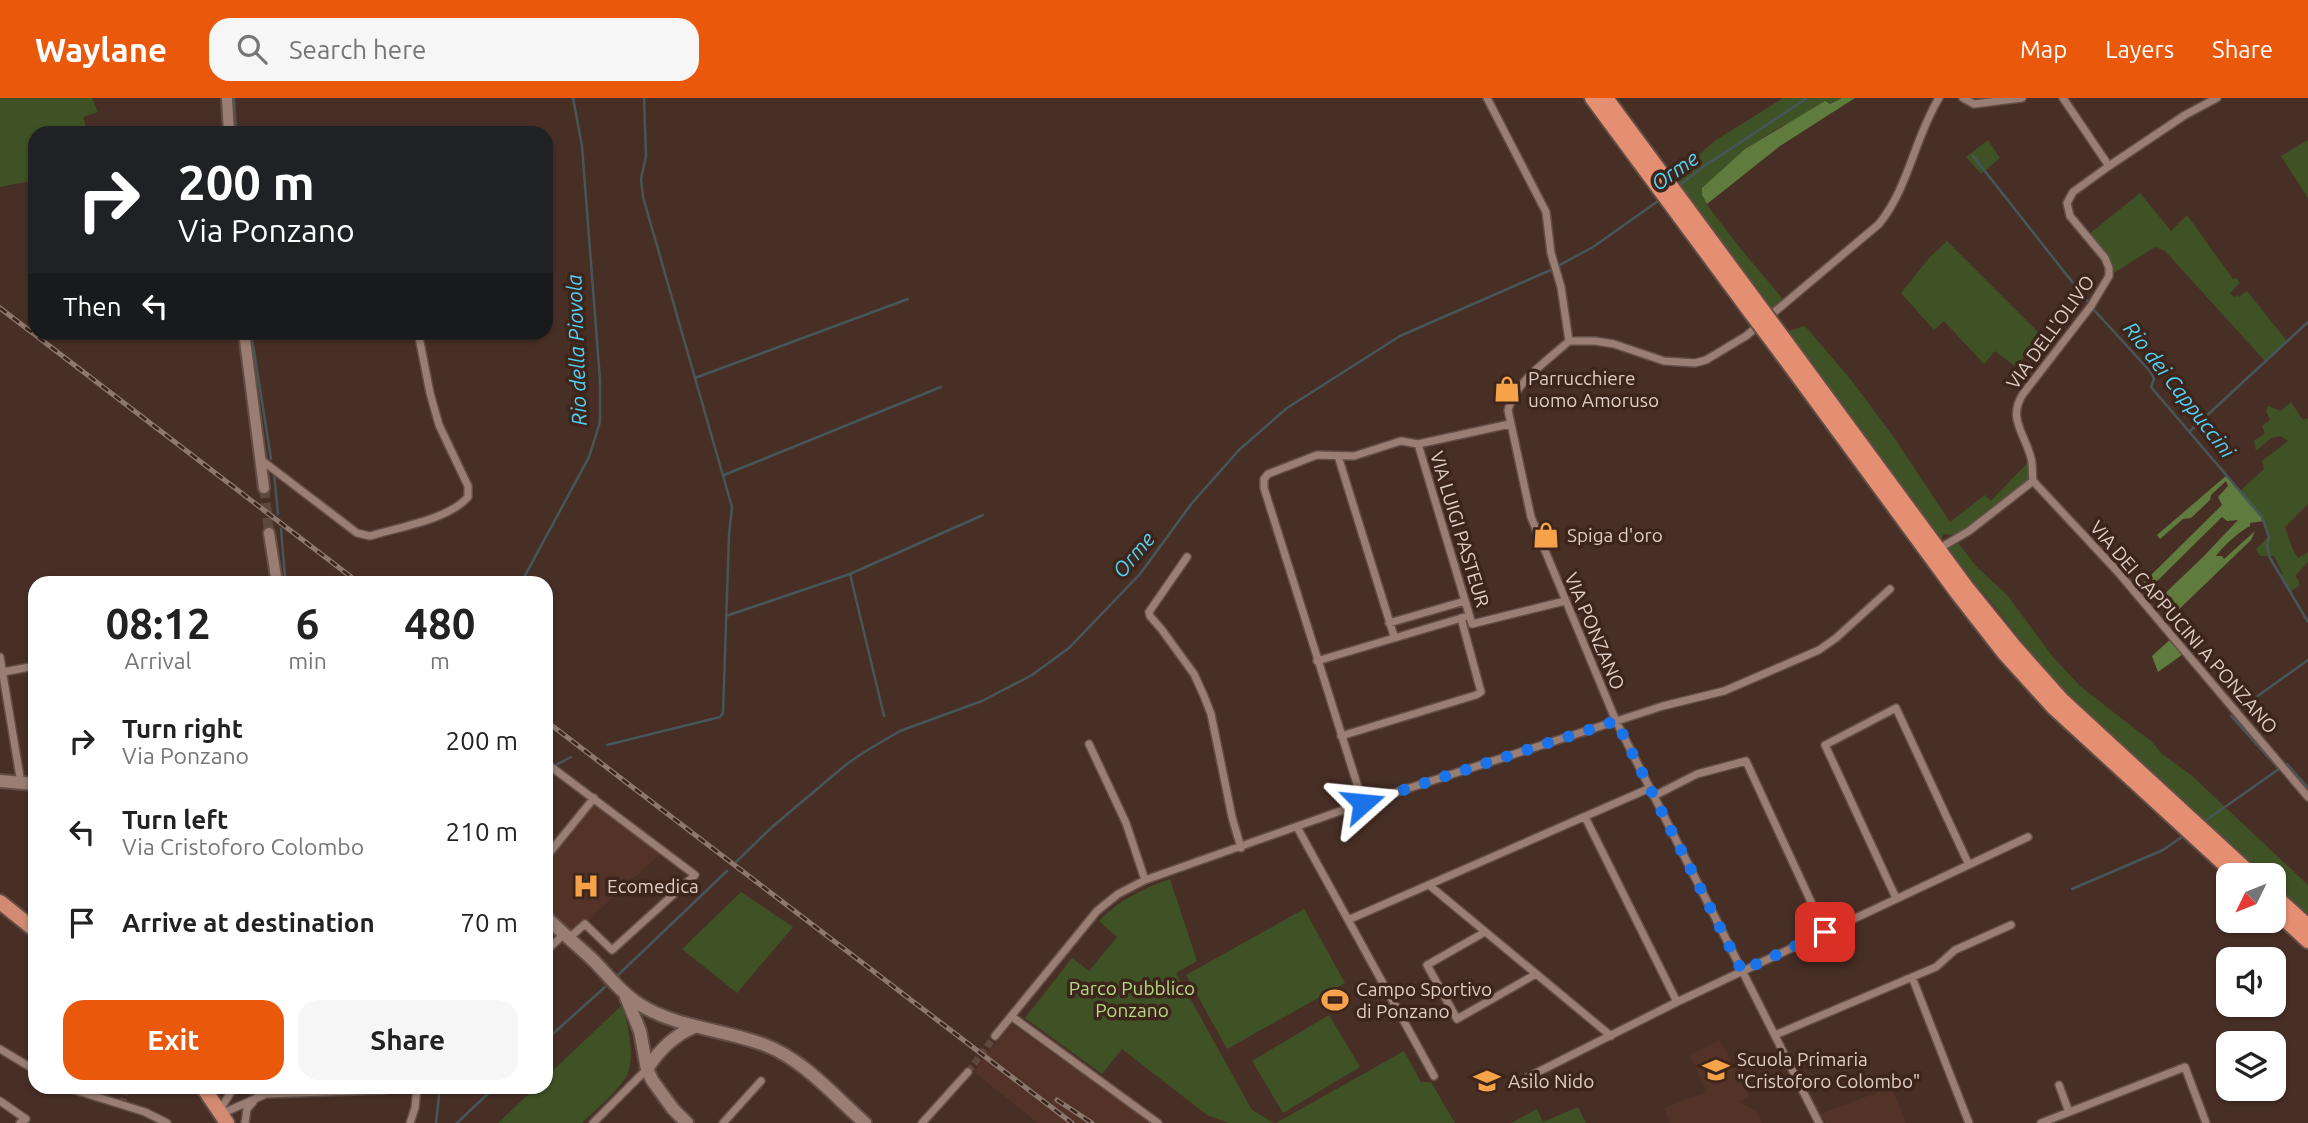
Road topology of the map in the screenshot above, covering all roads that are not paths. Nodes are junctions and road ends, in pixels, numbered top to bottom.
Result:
1 (227, 98) edge
2 (1487, 98) edge
3 (1592, 98) edge
4 (1606, 98) edge
5 (1939, 98) edge
6 (1963, 98) edge
7 (2022, 98) edge
8 (2063, 98) edge
9 (2217, 98) edge
10 (229, 126) edge
11 (2109, 166) junction
12 (1661, 182) junction
13 (245, 340) edge
14 (420, 340) edge
15 (1569, 341) junction
16 (1782, 346) junction
17 (1510, 424) junction
18 (1418, 444) junction
19 (1338, 456) junction
20 (260, 458) junction
21 (2033, 481) junction
22 (264, 488) tunnel mouth
23 (269, 533) tunnel mouth
24 (1945, 545) dead end
25 (1187, 557) dead end
26 (276, 576) edge
27 (1890, 589) dead end
28 (1465, 601) junction
29 (1565, 601) junction
30 (1465, 617) junction
31 (1390, 623) junction
32 (1394, 636) junction
33 (0, 657) edge
34 (1317, 661) junction
35 (28, 667) edge
36 (3, 672) junction
37 (1616, 721) junction
38 (1342, 736) junction
39 (1089, 744) dead end
40 (553, 767) edge
41 (0, 781) edge
42 (28, 783) edge
43 (1650, 788) junction
44 (1654, 796) junction
45 (2308, 797) edge
46 (594, 798) junction
47 (1363, 803) junction
48 (1585, 817) junction
49 (1297, 827) junction
50 (2028, 837) dead end
51 (553, 848) edge
52 (1241, 848) junction
53 (2223, 863) edge
54 (2239, 863) edge
55 (1969, 865) junction
56 (1145, 880) junction
57 (1429, 885) junction
58 (1896, 898) junction
59 (0, 902) edge
60 (2286, 906) edge
61 (1348, 920) junction
62 (2286, 921) edge
63 (28, 924) edge
64 (553, 924) edge
65 (2011, 925) dead end
66 (2308, 926) edge
67 (1485, 932) junction
68 (1825, 932) junction
69 (566, 936) junction
70 (2308, 941) edge
71 (553, 946) edge
72 (1742, 971) junction
73 (1536, 974) junction
74 (1912, 976) junction
75 (624, 994) junction
76 (1677, 1002) junction
77 (1011, 1016) junction
78 (694, 1027) junction
79 (1775, 1035) junction
80 (995, 1036) tunnel mouth
81 (1611, 1036) junction
82 (0, 1049) edge
83 (28, 1066) edge
84 (647, 1069) junction
85 (968, 1072) tunnel mouth
86 (1434, 1076) dead end
87 (1528, 1077) dead end
88 (761, 1081) dead end
89 (2059, 1085) dead end
90 (87, 1094) edge
91 (208, 1094) edge
92 (231, 1094) edge
93 (267, 1094) joint
94 (416, 1094) edge
95 (0, 1101) edge
96 (2070, 1112) junction
97 (222, 1116) edge
98 (20, 1123) edge
99 (167, 1123) edge
100 (245, 1123) edge
101 (410, 1123) edge
102 (593, 1123) edge
103 (687, 1123) edge
104 (723, 1123) edge
105 (865, 1123) edge
106 (922, 1123) edge
107 (1158, 1123) edge
108 (1819, 1123) edge
109 (1969, 1123) edge
110 (2041, 1123) edge
111 (2206, 1123) edge

1 - 10 street
2 - 15 street
3 - 12 highway
4 - 12 highway
5 - 15 street
6 - 7 street
8 - 11 street
9 - 11 street
11 - 21 street, VIA DELL'OLIVO
12 - 16 highway, bridge
13 - 20 street
14 - 20 street
15 - 17 street, VIA PONZANO
16 - 53 highway
16 - 54 highway
17 - 18 street
17 - 29 street, VIA PONZANO
18 - 19 street
18 - 28 street, VIA LUIGI PASTEUR
19 - 31 street
19 - 34 street
20 - 22 street
21 - 24 street
21 - 45 street, VIA DEI CAPPUCINI A PONZANO
23 - 26 street
25 - 52 street
27 - 37 street
28 - 30 street, VIA LUIGI PASTEUR
28 - 31 street
29 - 30 street, VIA LUIGI PASTEUR
29 - 37 street, VIA PONZANO
30 - 32 street
30 - 38 street, VIA LUIGI PASTEUR
31 - 32 street
32 - 34 street
33 - 36 street
34 - 38 street
35 - 36 street
36 - 42 street
37 - 43 street, VIA PONZANO
37 - 47 street
38 - 47 street
39 - 56 street
40 - 46 street
41 - 42 main road
43 - 44 street, VIA PONZANO
43 - 48 street
44 - 68 street
44 - 72 street, VIA PONZANO
46 - 51 street
46 - 69 street
47 - 49 street
48 - 57 street
48 - 76 street
49 - 52 street
49 - 61 street
50 - 55 street
52 - 56 street
55 - 58 street
55 - 58 street
56 - 77 street
57 - 61 street
57 - 67 street
58 - 68 street
59 - 63 main road
60 - 66 highway
61 - 86 street
62 - 70 highway
64 - 69 main road
65 - 74 street
67 - 73 street
67 - 73 street
68 - 72 street
69 - 71 street
69 - 75 main road
72 - 76 street
72 - 79 street, VIA PONZANO
73 - 81 street
74 - 79 street
74 - 109 street
75 - 78 main road
75 - 84 main road
76 - 81 street
77 - 80 street
77 - 107 street
78 - 84 main road
78 - 105 main road
79 - 108 street, VIA PONZANO
81 - 87 street
82 - 83 street
84 - 102 street
84 - 103 main road
85 - 106 street
88 - 104 street
89 - 96 street
90 - 99 street
91 - 97 main road
92 - 97 street
93 - 97 street
93 - 100 street
94 - 101 street
95 - 98 street
96 - 110 street
96 - 111 street

